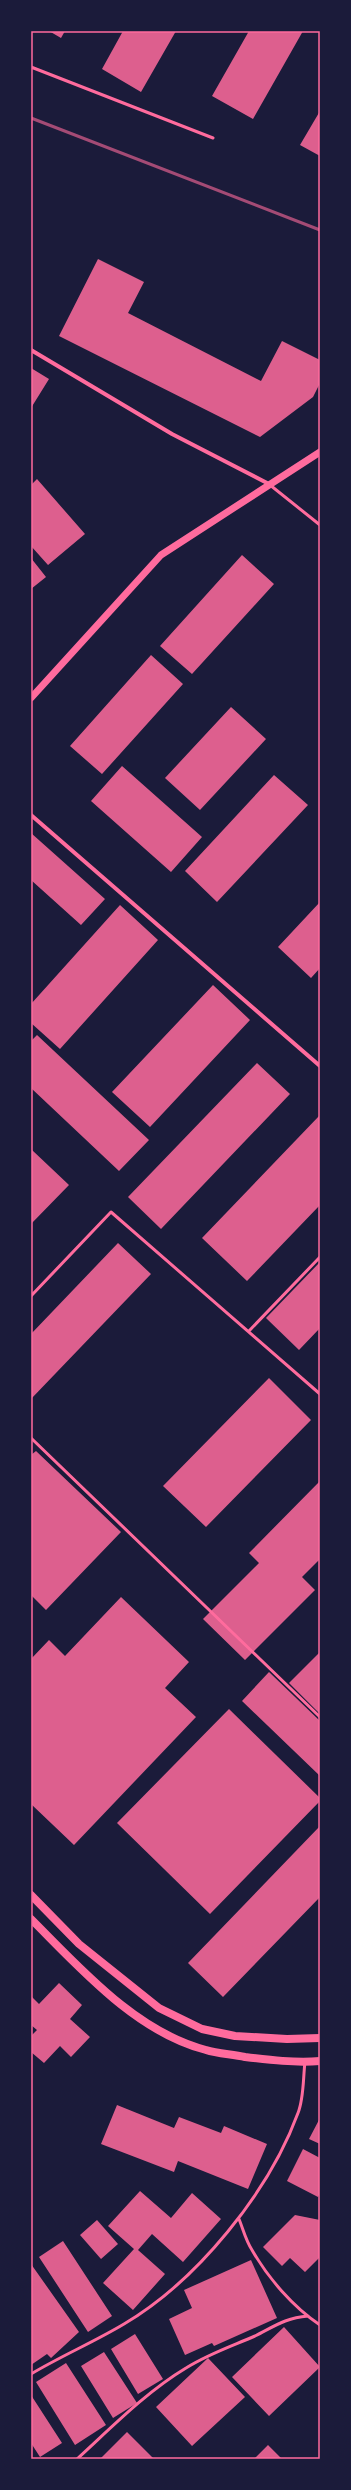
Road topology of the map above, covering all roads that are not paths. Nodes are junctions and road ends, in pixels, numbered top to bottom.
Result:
1 (31, 67) edge
2 (214, 138) dead end
3 (31, 350) edge
4 (320, 452) edge
5 (269, 484) junction
6 (320, 525) edge
7 (31, 698) edge
8 (31, 815) edge
9 (320, 1066) edge
10 (320, 1257) edge
11 (31, 1296) edge
12 (249, 1331) junction
13 (320, 1394) edge
14 (31, 1438) edge
15 (320, 1716) edge
16 (31, 1895) edge
17 (31, 1919) edge
18 (320, 2038) edge
19 (320, 2060) edge
20 (305, 2062) junction
21 (239, 2218) junction
22 (308, 2316) junction
23 (320, 2325) edge
24 (31, 2374) edge
25 (77, 2459) edge

1 - 2 lane
3 - 5 street
4 - 5 street
5 - 6 lane
5 - 7 street
8 - 9 street
10 - 12 lane
11 - 12 lane
12 - 13 lane
14 - 15 lane
16 - 18 main road
17 - 20 main road
19 - 20 main road
20 - 21 lane
21 - 22 lane
21 - 24 lane
22 - 23 lane
22 - 25 lane

